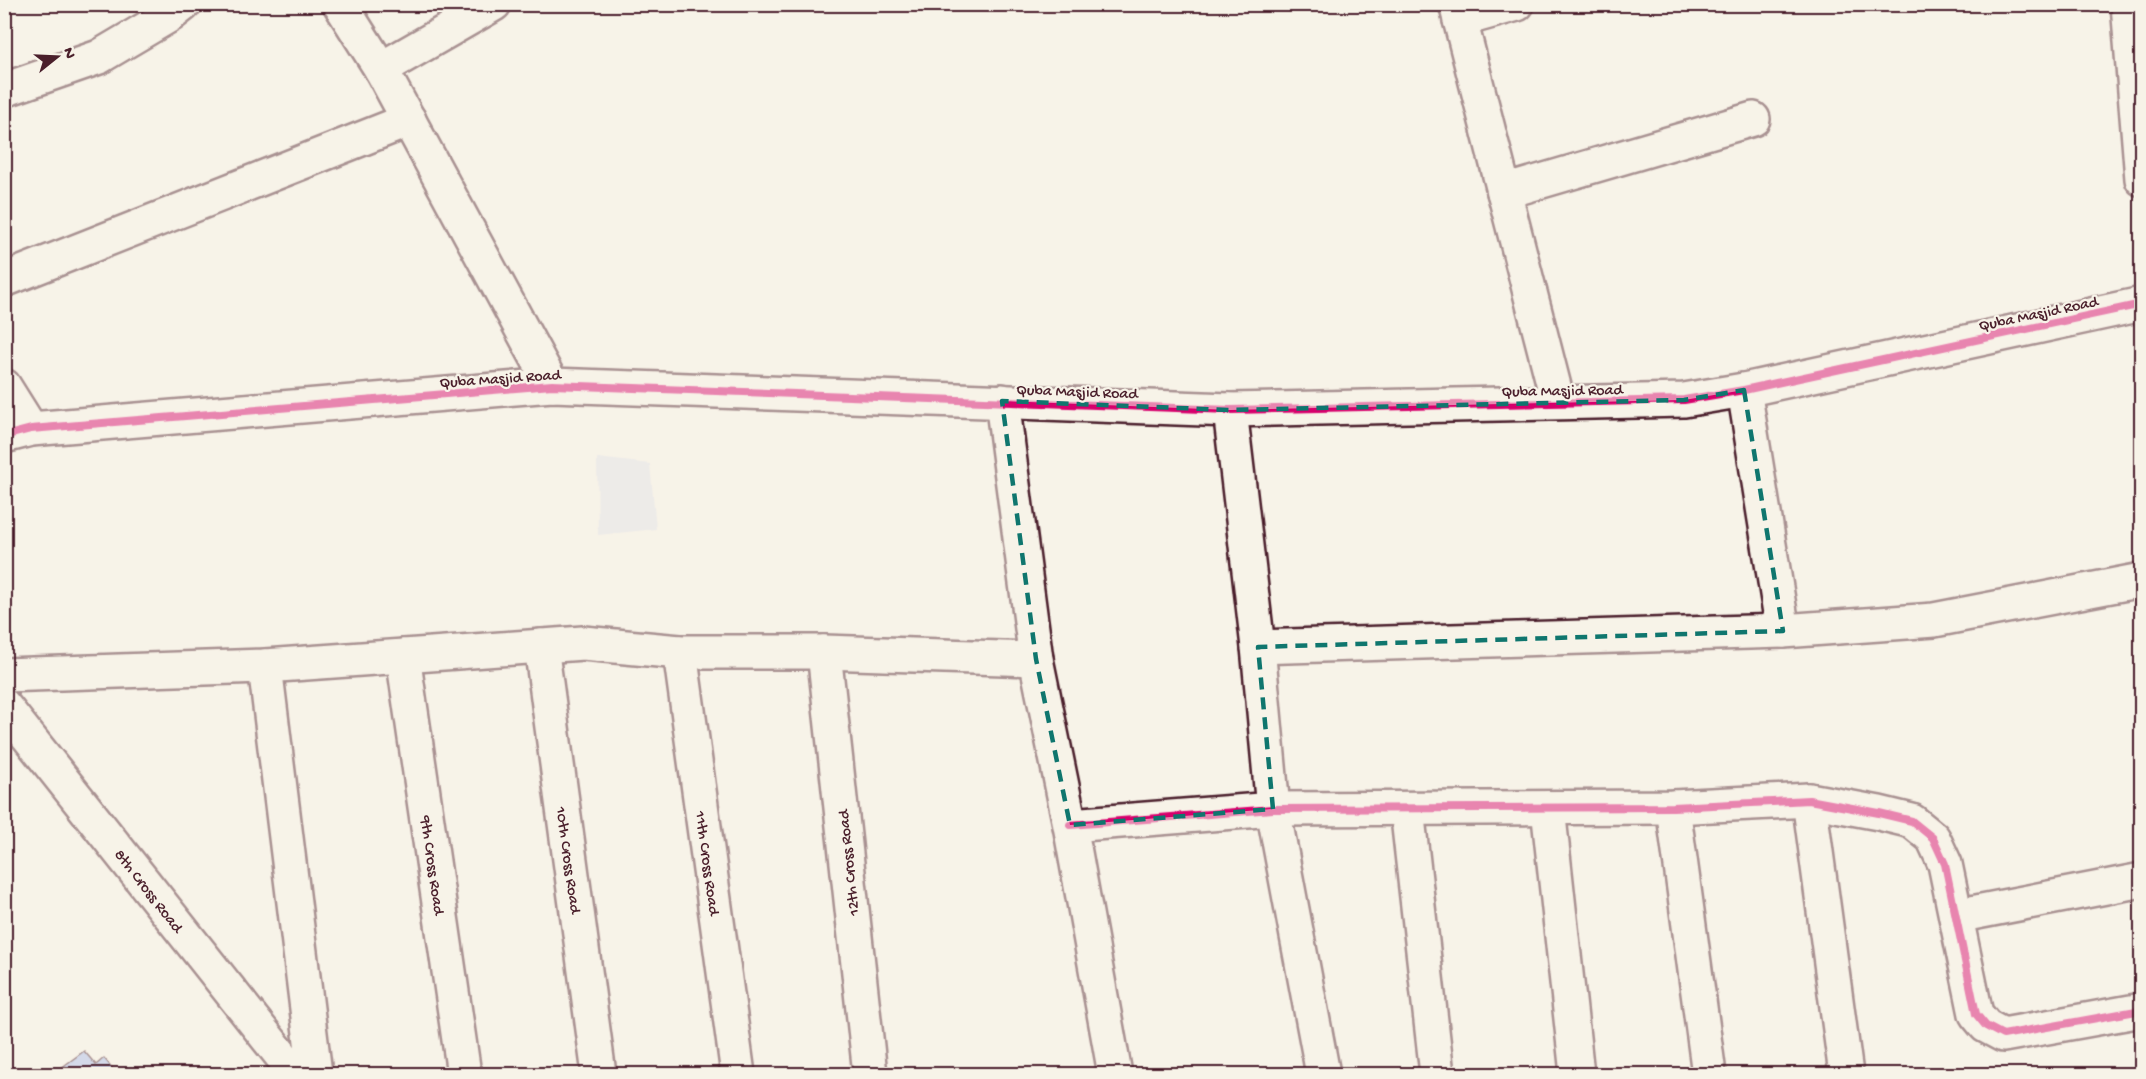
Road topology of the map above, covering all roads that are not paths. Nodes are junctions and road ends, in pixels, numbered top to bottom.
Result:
1 (340, 4) edge
2 (494, 4) edge
3 (1517, 4) edge
4 (2128, 4) edge
5 (172, 8) edge
6 (1458, 12) edge
7 (381, 69) junction
8 (4, 90) edge
9 (1753, 119) dead end
10 (409, 120) junction
11 (2142, 179) edge
12 (1504, 192) junction
13 (4, 280) edge
14 (2142, 304) edge
15 (552, 385) junction
16 (4, 386) edge
17 (1744, 390) junction
18 (1002, 401) junction
19 (1558, 402) junction
20 (1230, 410) junction
21 (18, 433) edge
22 (2142, 580) edge
23 (1784, 631) junction
24 (541, 646) junction
25 (1258, 647) junction
26 (680, 652) junction
27 (824, 652) junction
28 (404, 656) junction
29 (1036, 659) junction
30 (265, 666) junction
31 (4, 675) edge
32 (4, 706) edge
33 (1809, 801) junction
34 (1673, 807) junction
35 (1548, 808) junction
36 (1273, 809) junction
37 (1407, 809) junction
38 (1070, 825) junction
39 (2142, 880) edge
40 (1956, 916) junction
41 (2142, 1010) edge
42 (296, 1074) edge
43 (315, 1074) edge
44 (464, 1074) edge
45 (599, 1074) edge
46 (738, 1074) edge
47 (870, 1074) edge
48 (1115, 1074) edge
49 (1323, 1074) edge
50 (1437, 1074) edge
51 (1577, 1074) edge
52 (1709, 1074) edge
53 (1846, 1074) edge

1 - 7 street
2 - 7 street
3 - 6 street
4 - 11 street
5 - 8 street
6 - 12 street
7 - 10 street
9 - 12 street
10 - 13 street
10 - 15 street
12 - 19 street
14 - 17 street, Quba Masjid Road
15 - 18 street, Quba Masjid Road
15 - 21 street, Quba Masjid Road
16 - 21 street
17 - 19 street, Quba Masjid Road
17 - 23 street
18 - 20 street, Quba Masjid Road
18 - 29 street
19 - 20 street, Quba Masjid Road
20 - 25 street
22 - 23 street
23 - 25 street
24 - 26 street
24 - 28 street
24 - 45 street, 10th Cross Road
25 - 36 street
26 - 27 street
26 - 46 street, 11th Cross Road
27 - 29 street
27 - 47 street, 12th Cross Road
28 - 30 street
28 - 44 street, 9th Cross Road
29 - 38 street
30 - 31 street
30 - 43 street
32 - 42 street, 8th Cross Road
33 - 34 street
33 - 40 street
33 - 53 street
34 - 35 street
34 - 52 street
35 - 37 street
35 - 51 street
36 - 37 street
36 - 38 street
36 - 49 street
37 - 50 street
38 - 48 street
39 - 40 street
40 - 41 street

